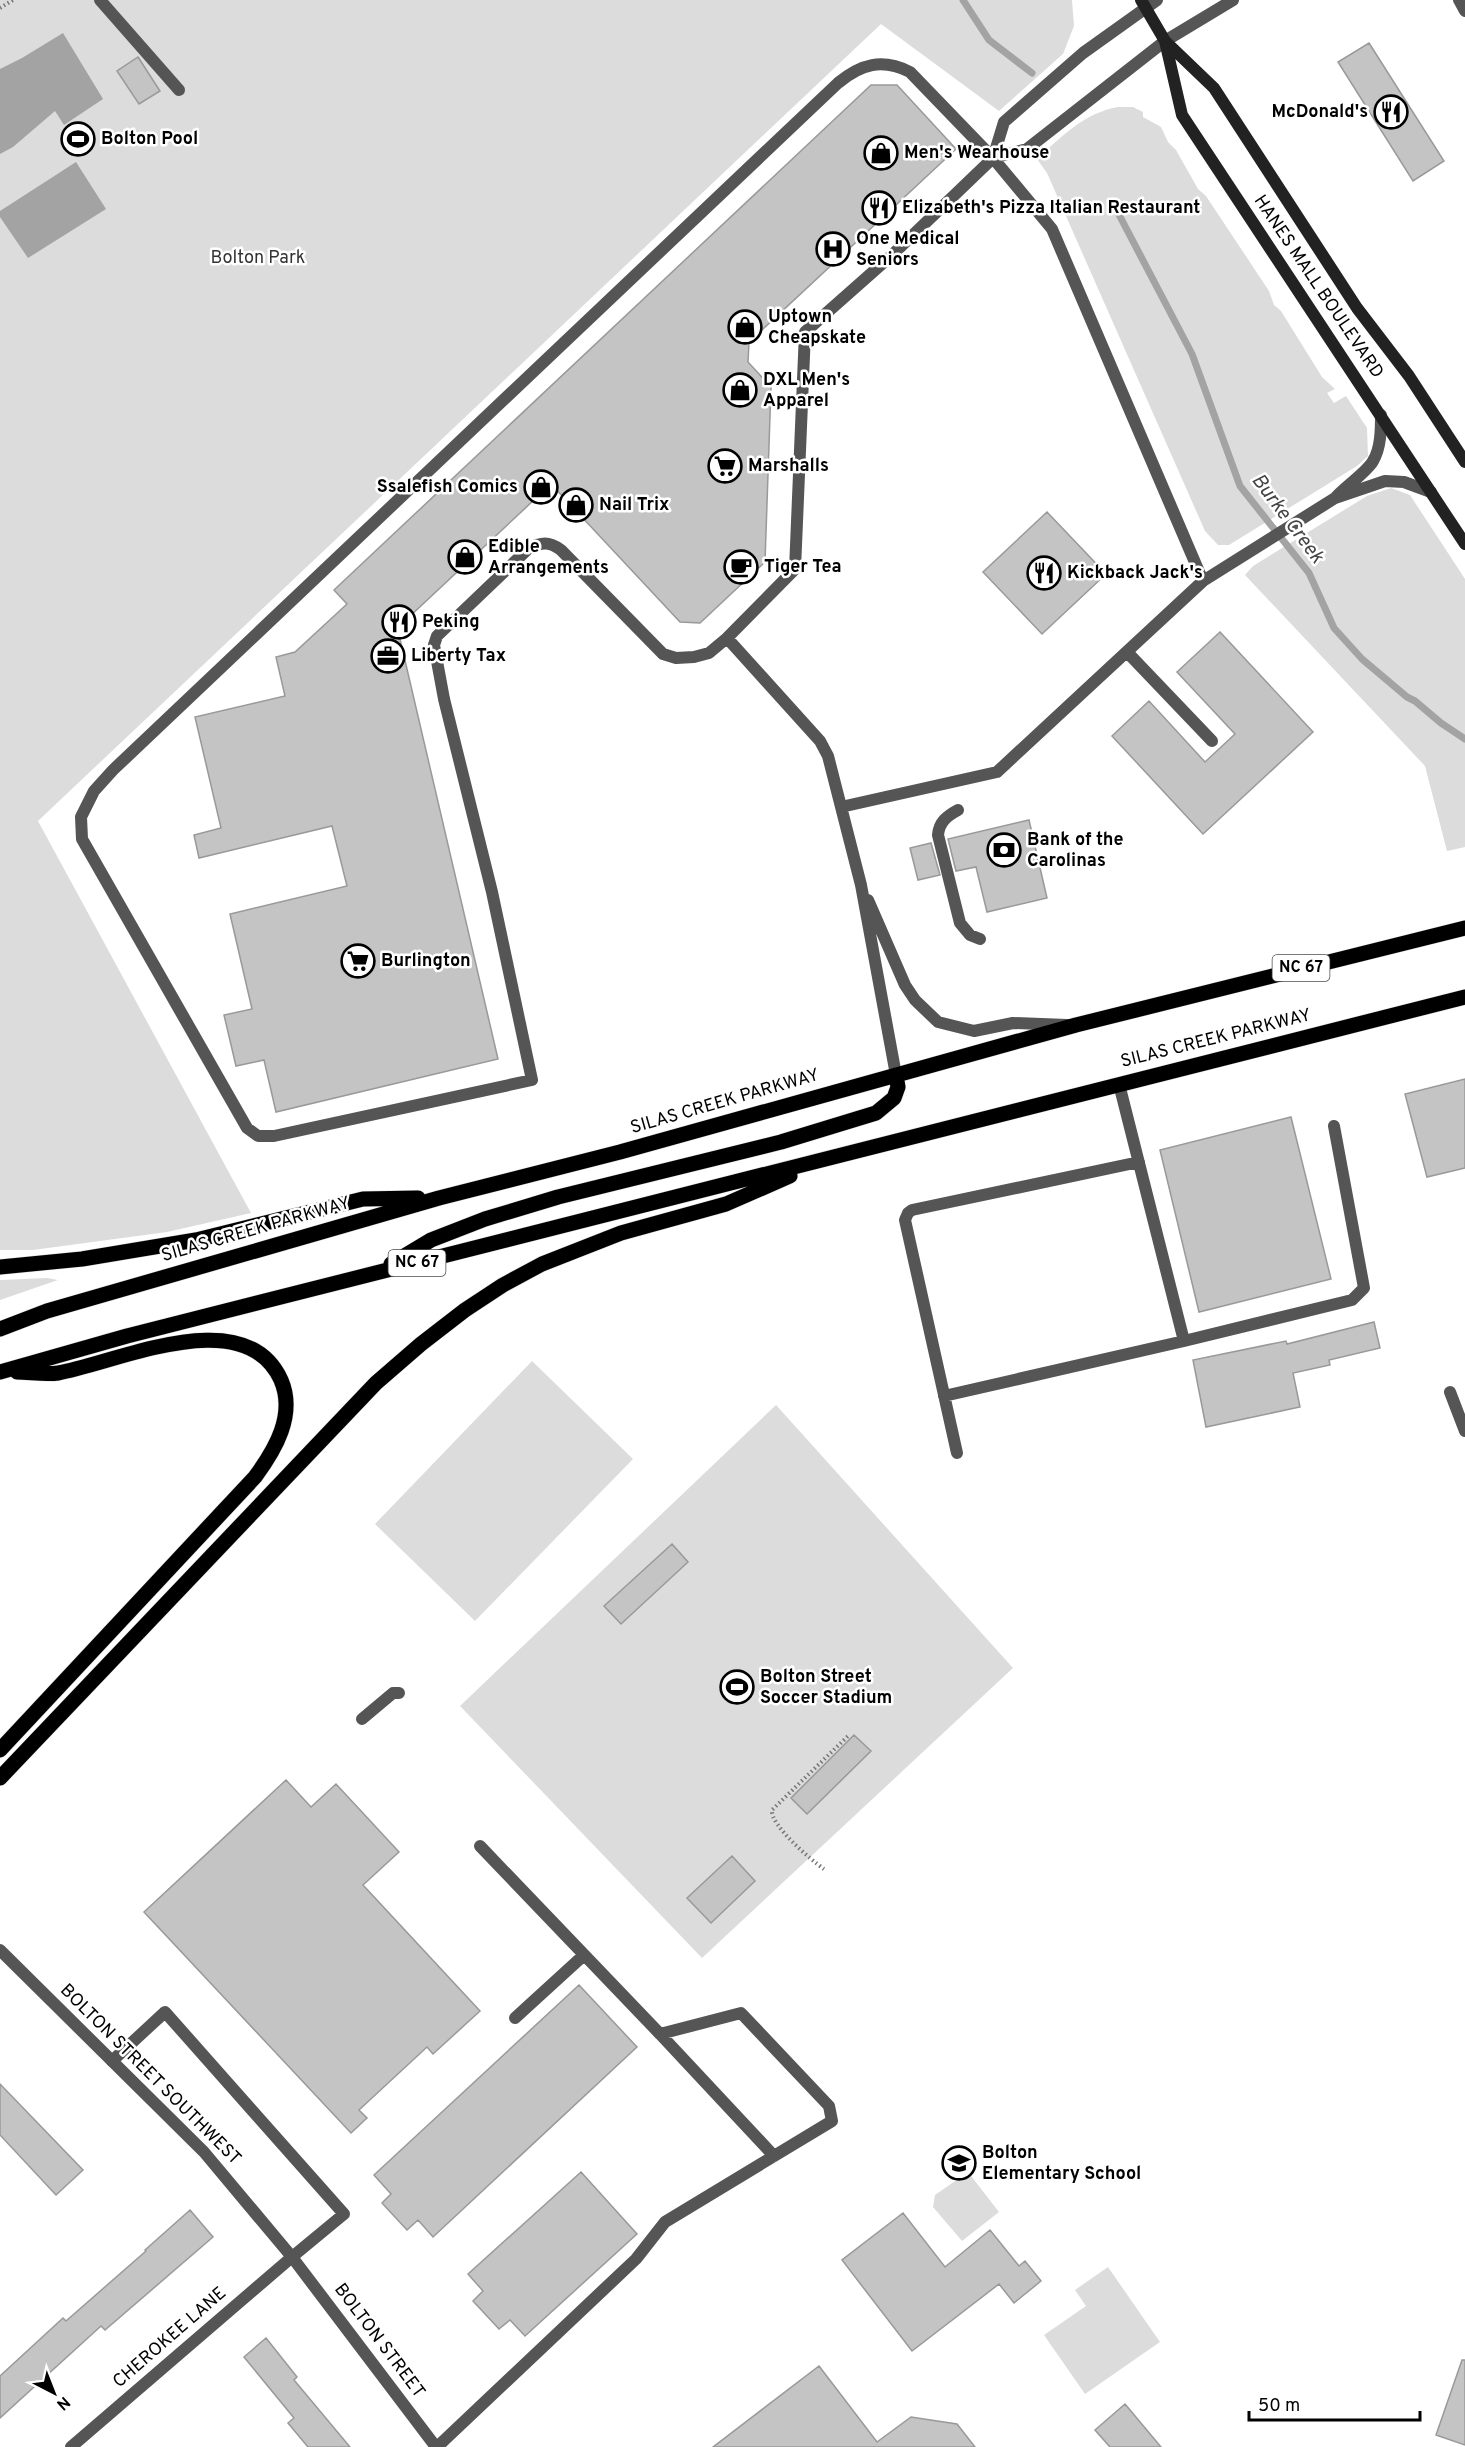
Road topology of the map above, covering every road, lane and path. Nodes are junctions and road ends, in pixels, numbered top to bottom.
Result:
1 (13, 0) edge
2 (100, 0) edge
3 (1157, 0) edge
4 (1233, 0) edge
5 (1461, 0) edge
6 (1143, 4) edge
7 (1465, 4) edge
8 (0, 8) edge
9 (1465, 11) edge
10 (1166, 40) junction
11 (179, 90) dead end
12 (993, 158) junction
13 (1381, 415) junction
14 (1465, 462) edge
15 (1431, 492) junction
16 (1335, 498) junction
17 (1465, 544) edge
18 (1203, 581) junction
19 (727, 638) junction
20 (1127, 652) junction
21 (1212, 741) dead end
22 (841, 807) junction
23 (958, 810) dead end
24 (861, 885) junction
25 (1465, 928) edge
26 (980, 939) dead end
27 (1465, 997) edge
28 (1076, 1025) junction
29 (896, 1075) junction
30 (1119, 1084) junction
31 (1334, 1126) dead end
32 (832, 1158) junction
33 (1139, 1161) junction
34 (439, 1198) junction
35 (0, 1267) edge
36 (375, 1273) junction
37 (0, 1329) edge
38 (1184, 1341) junction
39 (1, 1372) edge
40 (1450, 1392) dead end
41 (944, 1396) junction
42 (1465, 1431) edge
43 (957, 1452) dead end
44 (399, 1693) dead end
45 (362, 1719) dead end
46 (848, 1736) dead end
47 (0, 1750) edge
48 (0, 1778) edge
49 (480, 1846) dead end
50 (825, 1869) dead end
51 (0, 1950) edge
52 (584, 1955) junction
53 (514, 2018) dead end
54 (660, 2034) junction
55 (112, 2061) junction
56 (774, 2156) junction
57 (292, 2257) junction
58 (71, 2447) edge
59 (437, 2447) edge

1 - 8 path
2 - 11 street
3 - 6 street
4 - 10 street
5 - 7 street
5 - 9 street
6 - 10 main road, HANES MALL BOULEVARD
6 - 12 street
10 - 12 street
10 - 13 main road, HANES MALL BOULEVARD
10 - 14 main road, HANES MALL BOULEVARD
12 - 18 street
12 - 19 street
12 - 19 street
13 - 15 main road, HANES MALL BOULEVARD
13 - 16 street
15 - 16 street
15 - 17 main road, HANES MALL BOULEVARD
16 - 18 street
18 - 20 street
19 - 22 street
20 - 21 street
20 - 22 street
22 - 24 street
23 - 26 street
24 - 28 street
24 - 29 street
25 - 28 main road, SILAS CREEK PARKWAY / NC 67
27 - 30 main road, SILAS CREEK PARKWAY / NC 67
28 - 29 main road, SILAS CREEK PARKWAY / NC 67
29 - 34 main road, SILAS CREEK PARKWAY / NC 67
29 - 36 main road
30 - 32 main road, SILAS CREEK PARKWAY / NC 67
30 - 33 street
31 - 38 street
32 - 36 main road, SILAS CREEK PARKWAY / NC 67
32 - 48 main road
33 - 38 street
33 - 41 street
34 - 35 main road
34 - 37 main road, SILAS CREEK PARKWAY / NC 67
36 - 39 main road, SILAS CREEK PARKWAY / NC 67
38 - 41 street
39 - 47 main road
40 - 42 street
41 - 43 street
44 - 45 street
46 - 50 path
49 - 52 street
51 - 55 street, BOLTON STREET SOUTHWEST
52 - 53 street
52 - 54 street
54 - 56 street
54 - 56 street
55 - 57 street, BOLTON STREET SOUTHWEST
55 - 57 street, CHEROKEE LANE
56 - 59 street
57 - 58 street, CHEROKEE LANE
57 - 59 street, BOLTON STREET

